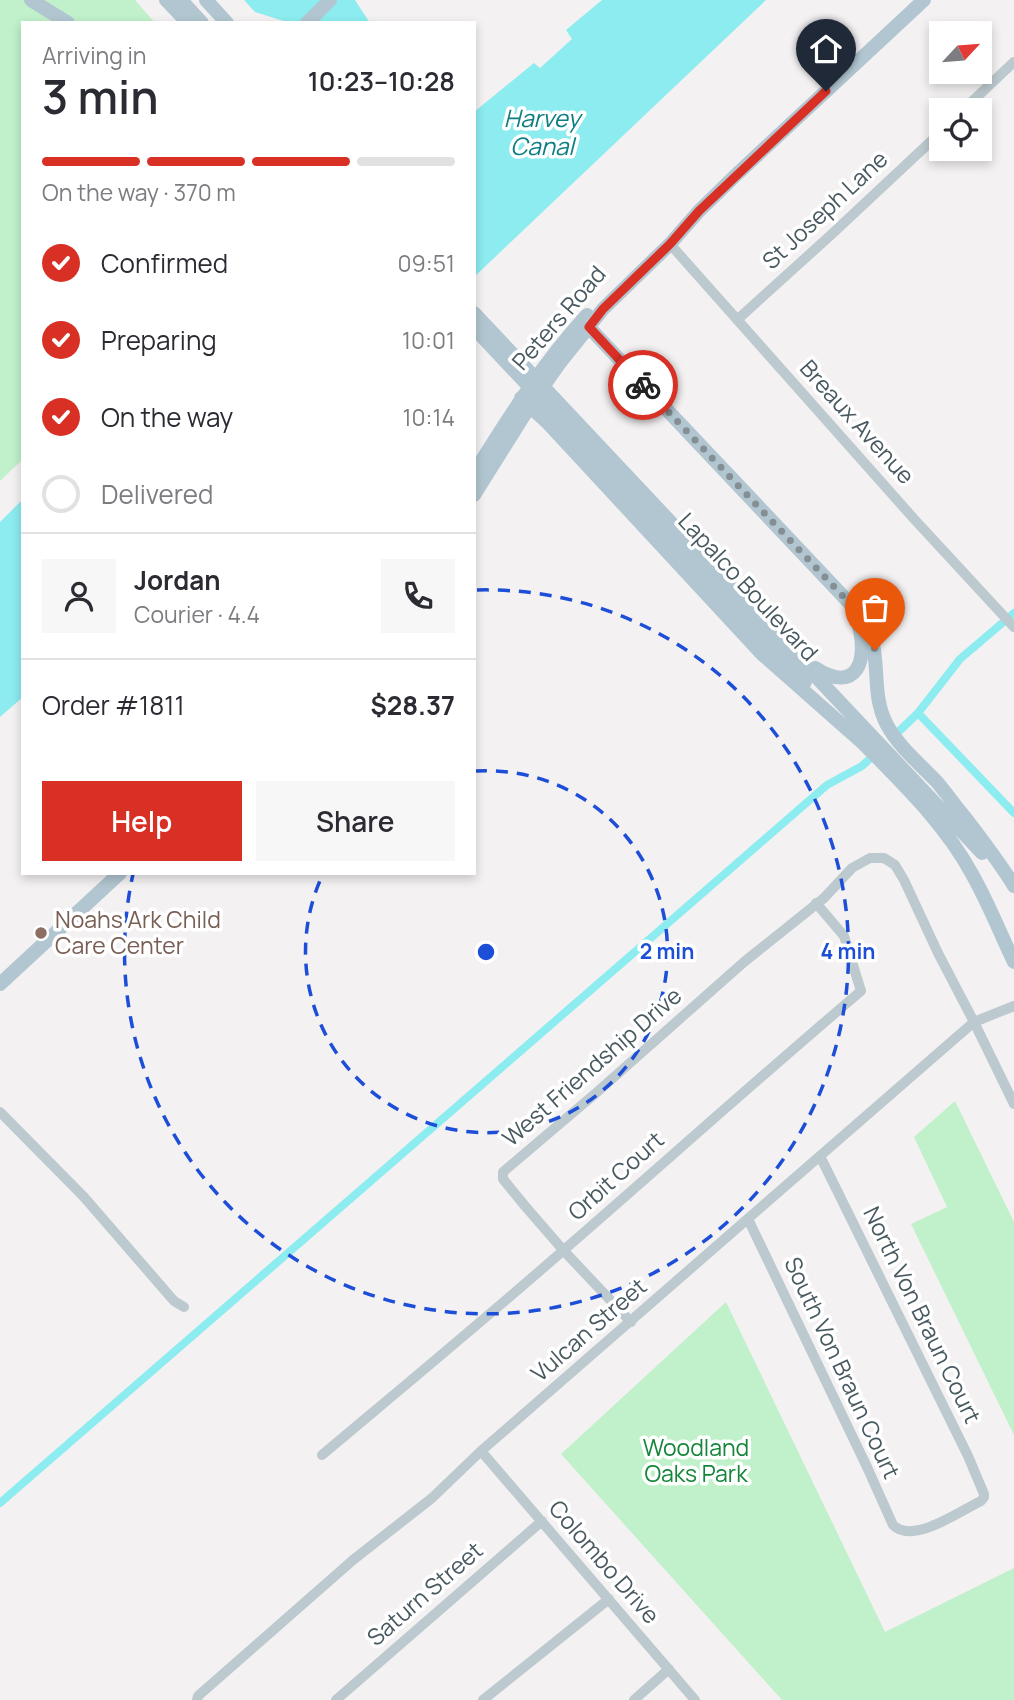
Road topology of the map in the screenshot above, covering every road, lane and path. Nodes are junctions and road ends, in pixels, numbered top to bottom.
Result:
1 (31, 0) edge
2 (166, 0) edge
3 (181, 0) edge
4 (206, 0) edge
5 (330, 0) edge
6 (924, 0) edge
7 (65, 21) edge
8 (186, 21) edge
9 (200, 21) edge
10 (225, 21) edge
11 (309, 21) edge
12 (1014, 62) edge
13 (976, 98) edge
14 (929, 143) edge
15 (699, 211) junction
16 (670, 244) junction
17 (476, 315) edge
18 (737, 320) junction
19 (585, 324) junction
20 (476, 330) edge
21 (526, 402) junction
22 (476, 469) edge
23 (476, 491) edge
24 (737, 600) junction
25 (846, 600) junction
26 (1014, 627) edge
27 (800, 658) junction
28 (868, 740) junction
29 (887, 760) junction
30 (118, 875) edge
31 (1014, 886) edge
32 (1014, 897) edge
33 (820, 901) junction
34 (1014, 962) edge
35 (0, 984) edge
36 (1014, 1006) edge
37 (974, 1022) junction
38 (1014, 1104) edge
39 (0, 1112) edge
40 (820, 1156) junction
41 (748, 1219) junction
42 (564, 1251) junction
43 (184, 1307) dead end
44 (631, 1322) junction
45 (481, 1451) junction
46 (322, 1455) dead end
47 (541, 1521) junction
48 (902, 1531) joint
49 (608, 1599) junction
50 (669, 1669) junction
51 (197, 1698) edge
52 (336, 1700) edge
53 (483, 1700) edge
54 (634, 1700) edge
55 (695, 1700) edge

1 - 7 main road
2 - 8 main road
3 - 9 main road
4 - 10 main road
5 - 11 main road
6 - 15 main road, Peters Road
12 - 13 street
14 - 18 street, St Joseph Lane
15 - 16 main road, Peters Road
15 - 19 main road, Peters Road
16 - 18 street, Breaux Avenue
16 - 19 main road, Peters Road
17 - 24 main road, Lapalco Boulevard, bridge
18 - 26 street, Breaux Avenue
19 - 21 main road, Peters Road
19 - 25 main road
20 - 24 main road, Lapalco Boulevard, bridge
21 - 22 main road, Peters Road
21 - 23 main road, Peters Road
21 - 28 main road
24 - 27 main road, Lapalco Boulevard
24 - 28 main road, Lapalco Boulevard
25 - 27 main road
25 - 31 main road
27 - 28 main road, Lapalco Boulevard
28 - 29 main road, Lapalco Boulevard
29 - 32 main road, Lapalco Boulevard
29 - 34 main road, Lapalco Boulevard
30 - 35 main road
33 - 37 street, West Friendship Drive
33 - 42 street, Orbit Court
33 - 42 street, West Friendship Drive
36 - 37 street, Vulcan Street
37 - 38 street
37 - 40 street, Vulcan Street
39 - 43 street
40 - 41 street, Vulcan Street
40 - 48 street, North Von Braun Court
41 - 44 street, Vulcan Street
41 - 48 street, South Von Braun Court
42 - 44 street
42 - 46 street, Orbit Court
44 - 45 street, Vulcan Street
45 - 47 street, Colombo Drive
45 - 51 street, Vulcan Street
47 - 49 street, Colombo Drive
47 - 52 street, Saturn Street
49 - 50 street, Colombo Drive
49 - 53 street
50 - 54 street
50 - 55 street, Colombo Drive

